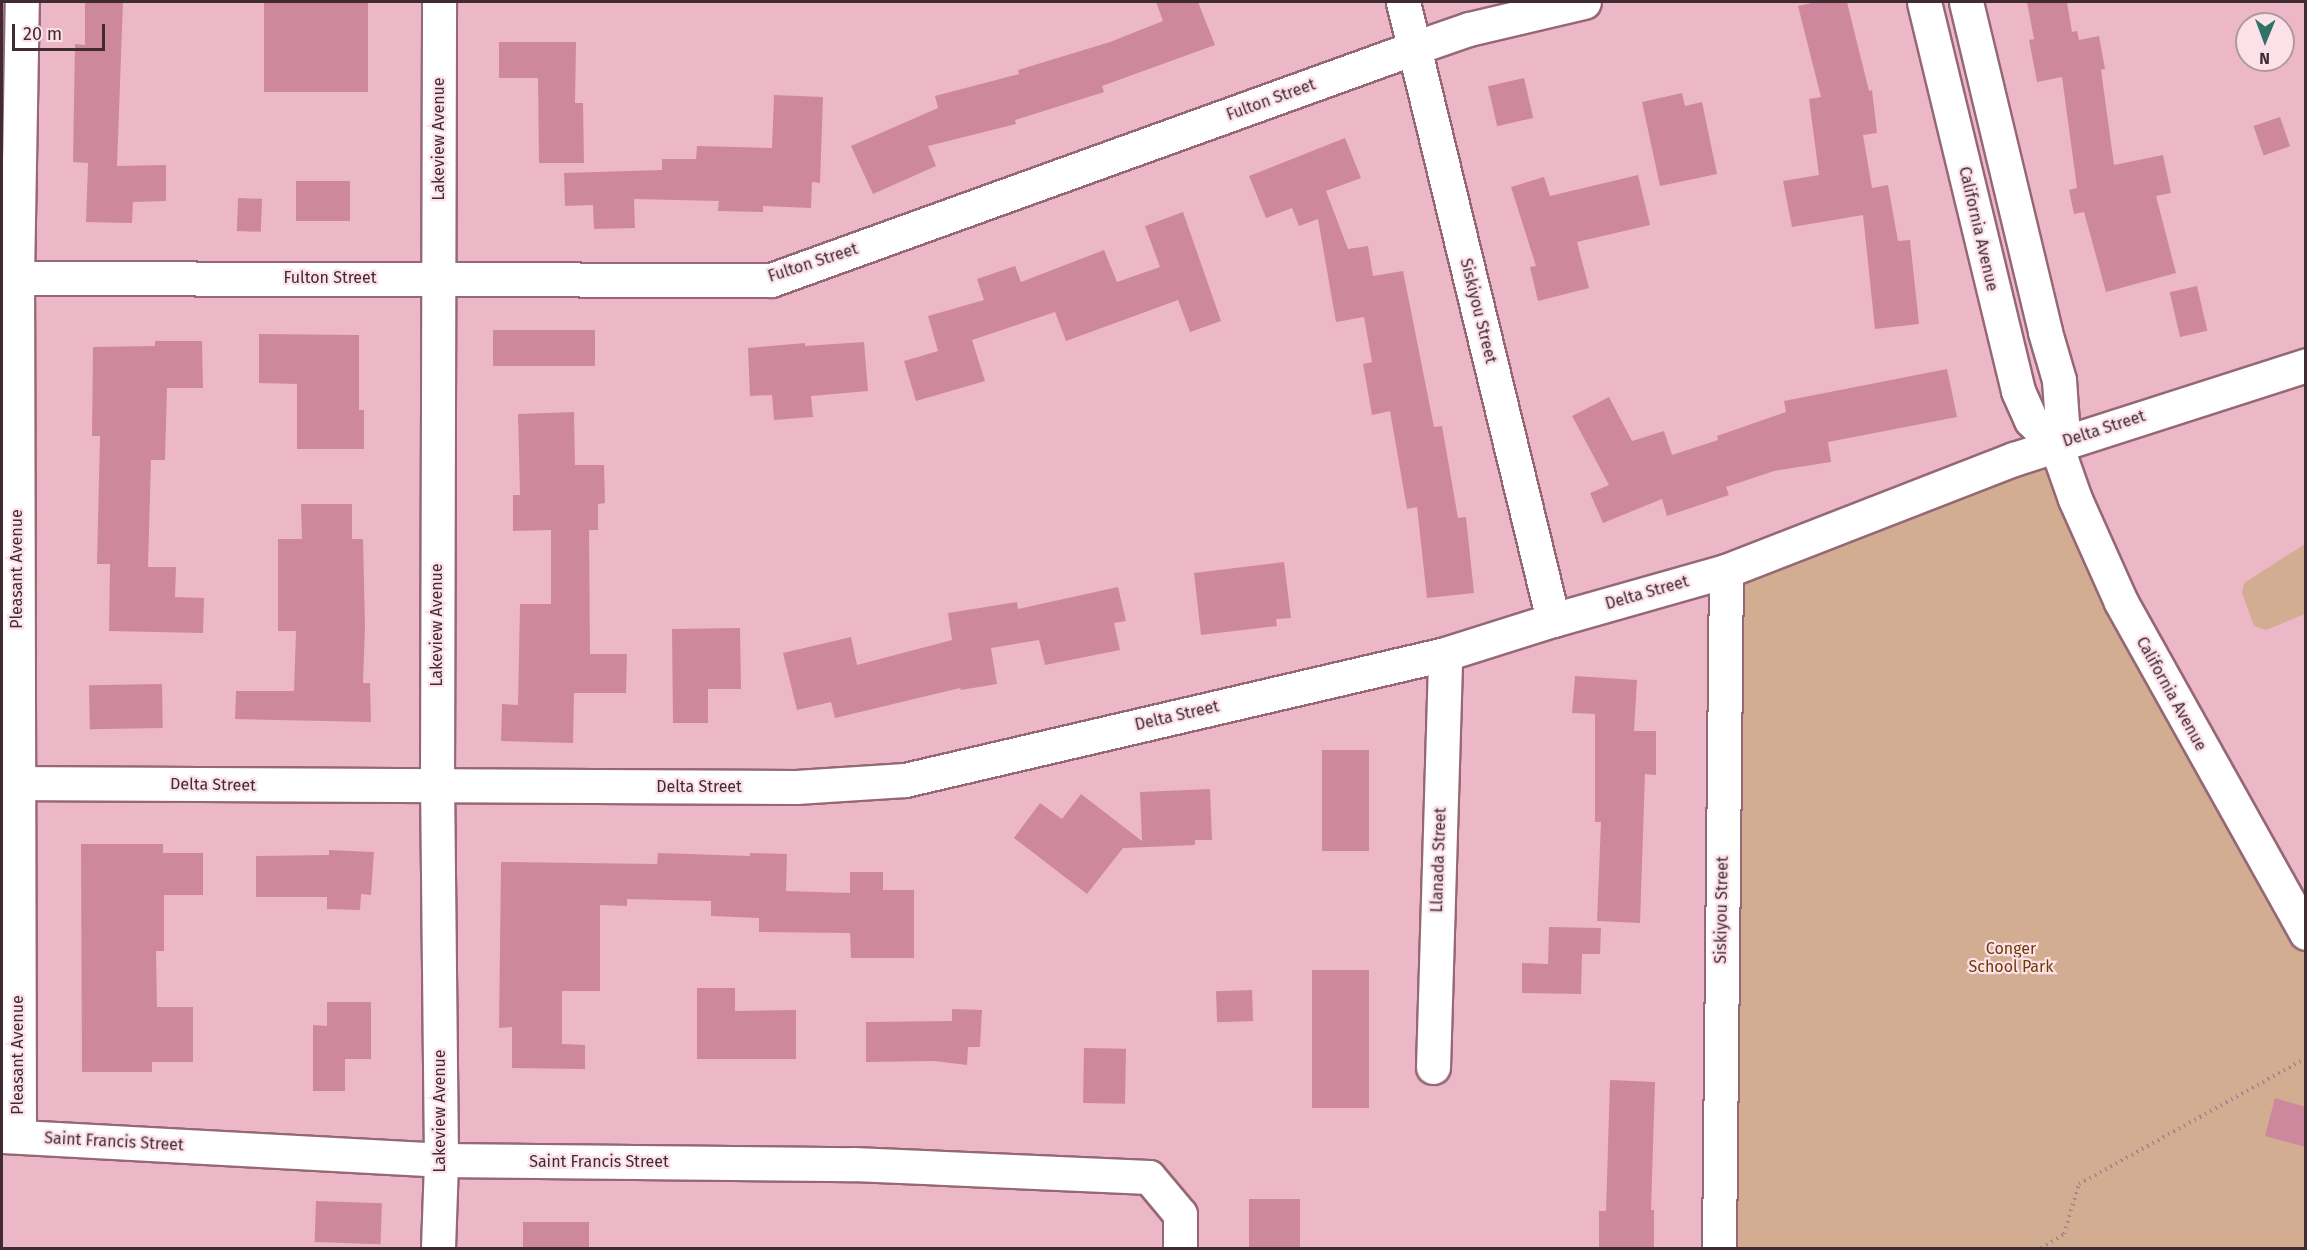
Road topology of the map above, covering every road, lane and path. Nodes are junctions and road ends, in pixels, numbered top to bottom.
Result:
1 (22, 2) edge
2 (439, 2) edge
3 (1403, 2) edge
4 (1584, 2) edge
5 (1924, 2) edge
6 (1966, 2) edge
7 (1414, 48) junction
8 (9, 278) edge
9 (439, 278) junction
10 (2306, 364) edge
11 (2055, 445) junction
12 (1726, 571) junction
13 (1553, 620) junction
14 (1444, 654) junction
15 (10, 783) edge
16 (437, 787) junction
17 (2306, 933) edge
18 (2306, 1058) edge
19 (1433, 1067) dead end
20 (10, 1136) edge
21 (441, 1160) junction
22 (438, 1248) edge
23 (1180, 1248) edge
24 (1719, 1248) edge
25 (2041, 1248) edge

1 - 8 street, Pleasant Avenue
2 - 9 street, Lakeview Avenue
3 - 7 street, Siskiyou Street
4 - 7 street, Fulton Street
5 - 11 street, California Avenue
6 - 11 street
7 - 9 street, Fulton Street
7 - 13 street, Siskiyou Street
8 - 9 street, Fulton Street
8 - 15 street, Pleasant Avenue
9 - 16 street, Lakeview Avenue
10 - 11 street, Delta Street
11 - 12 street, Delta Street
11 - 17 street, California Avenue
12 - 13 street, Delta Street
12 - 24 street, Siskiyou Street
13 - 14 street, Delta Street
14 - 16 street, Delta Street
14 - 19 street, Llanada Street
15 - 16 street, Delta Street
15 - 20 street, Pleasant Avenue
16 - 21 street, Lakeview Avenue
18 - 25 path
20 - 21 street, Saint Francis Street
21 - 22 street, Lakeview Avenue
21 - 23 street, Saint Francis Street

